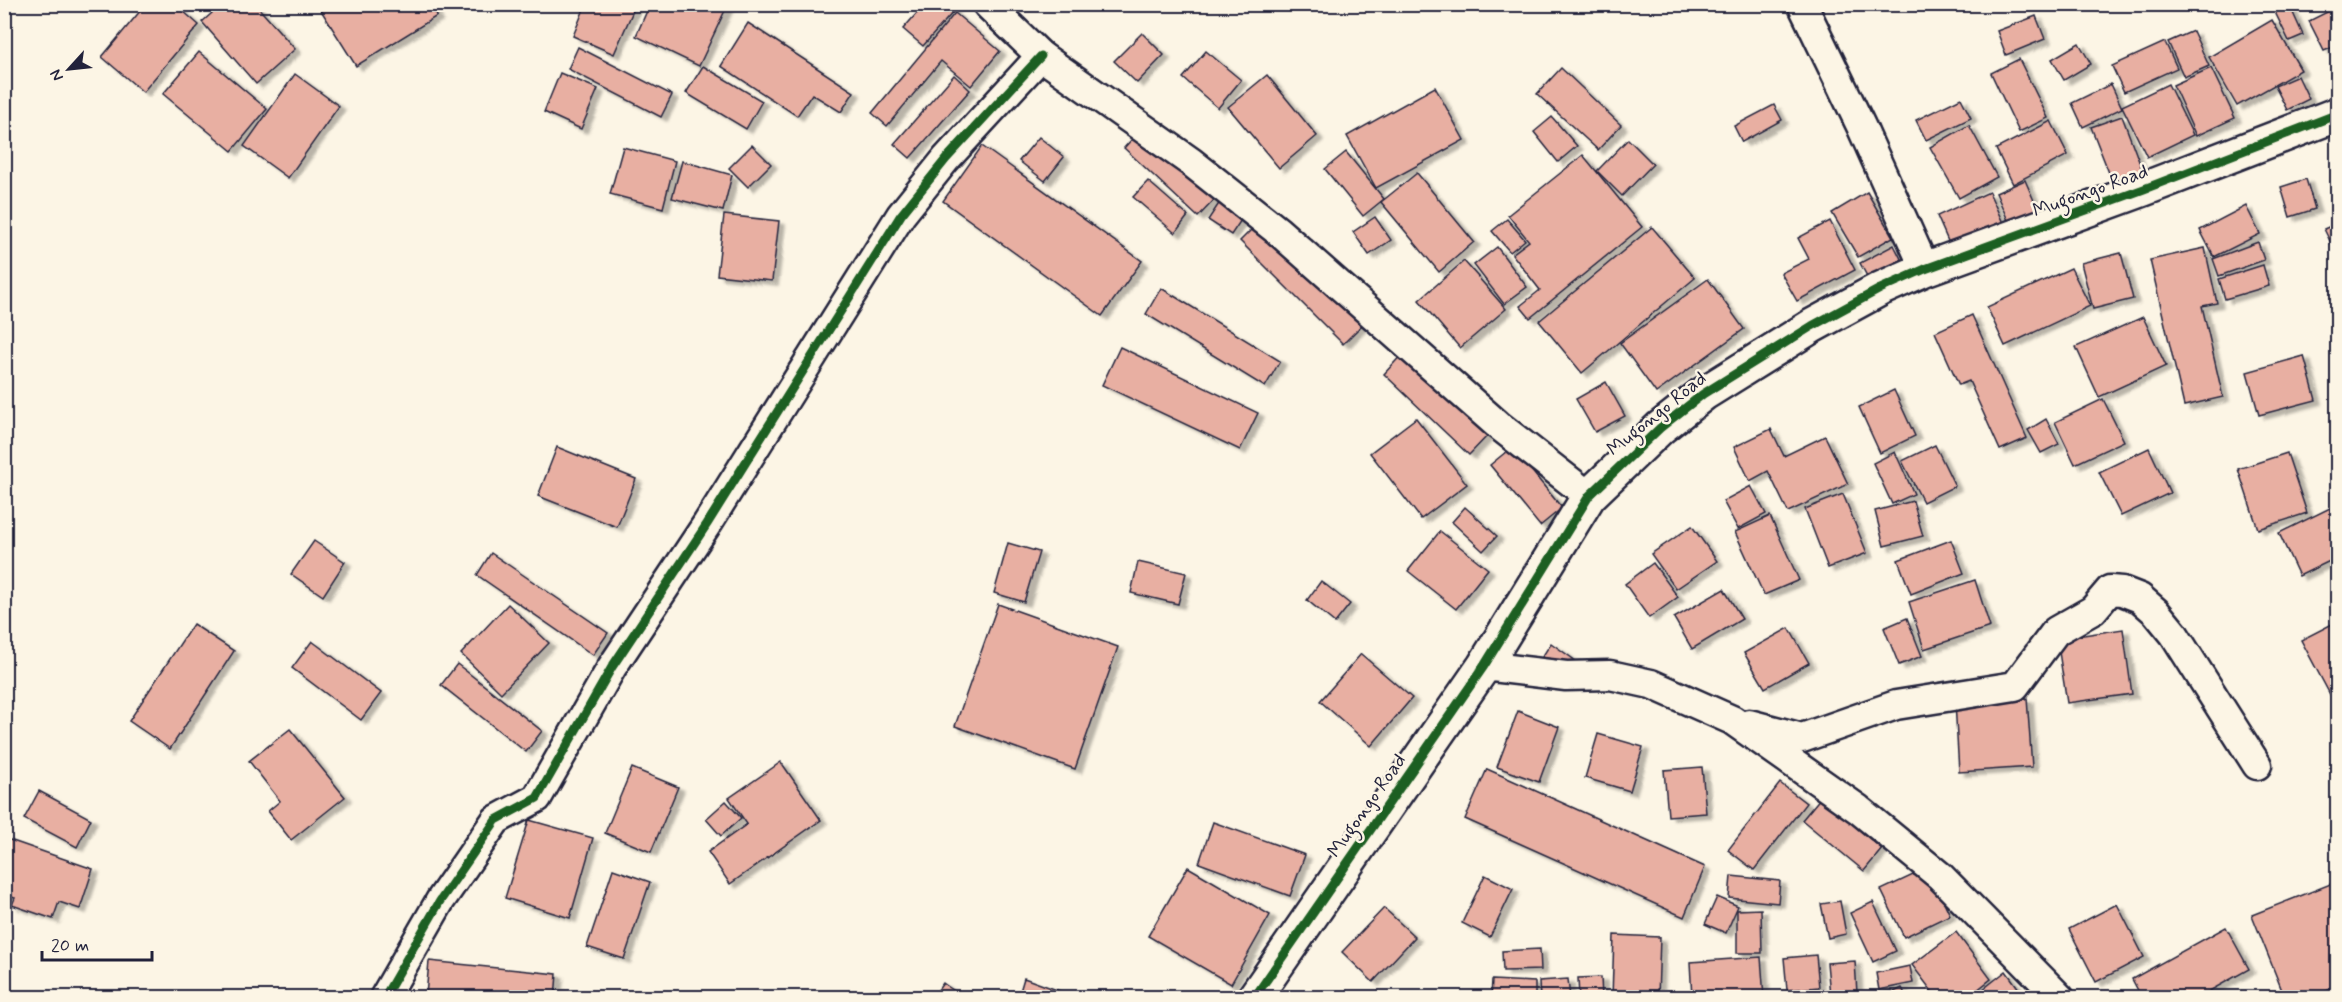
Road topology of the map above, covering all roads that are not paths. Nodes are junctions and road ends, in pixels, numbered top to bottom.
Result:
1 (987, 4) edge
2 (1802, 4) edge
3 (1041, 56) junction
4 (2337, 114) edge
5 (1925, 269) junction
6 (1589, 496) junction
7 (1484, 666) junction
8 (1732, 720) junction
9 (2257, 765) dead end
10 (384, 998) edge
11 (1254, 998) edge
12 (2060, 998) edge

1 - 3 street
2 - 5 street
3 - 6 street
3 - 10 street
4 - 5 street, Mugongo Road
5 - 6 street, Mugongo Road
6 - 7 street, Mugongo Road
7 - 8 street
7 - 11 street, Mugongo Road
8 - 9 street
8 - 12 street

